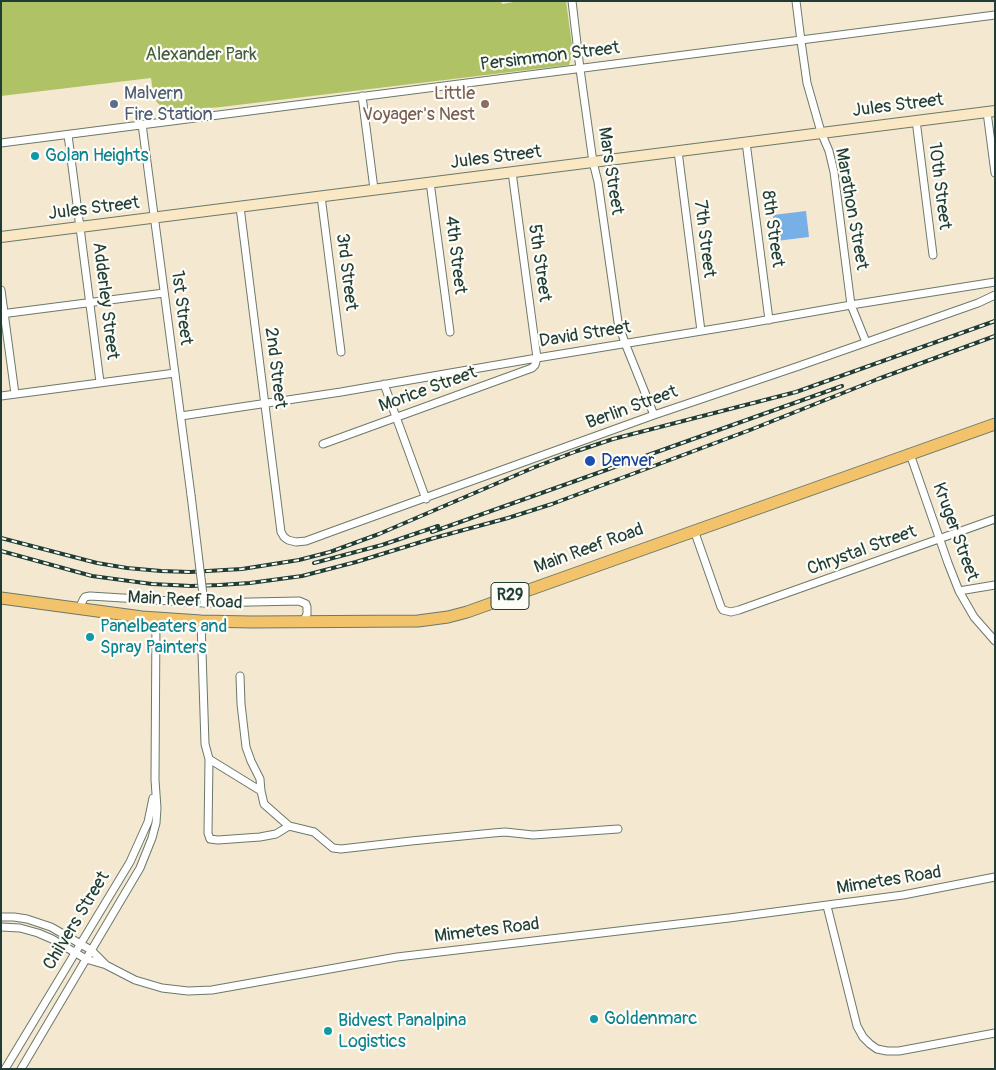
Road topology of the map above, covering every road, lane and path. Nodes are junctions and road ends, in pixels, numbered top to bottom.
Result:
1 (572, 1) edge
2 (796, 1) edge
3 (995, 15) edge
4 (801, 41) junction
5 (580, 69) junction
6 (362, 96) junction
7 (991, 111) edge
8 (916, 120) junction
9 (142, 124) junction
10 (821, 132) junction
11 (68, 135) junction
12 (746, 142) junction
13 (1, 143) edge
14 (678, 151) junction
15 (593, 162) junction
16 (512, 172) junction
17 (995, 173) edge
18 (430, 182) junction
19 (374, 189) junction
20 (321, 196) junction
21 (240, 207) junction
22 (155, 218) junction
23 (80, 227) junction
24 (1, 237) edge
25 (933, 255) dead end
26 (995, 282) edge
27 (1, 290) edge
28 (164, 293) junction
29 (995, 295) edge
30 (89, 302) junction
31 (851, 305) junction
32 (3, 314) edge
33 (769, 320) junction
34 (701, 331) junction
35 (450, 332) dead end
36 (866, 342) junction
37 (625, 344) junction
38 (341, 352) dead end
39 (537, 358) junction
40 (500, 365) junction
41 (175, 373) junction
42 (505, 378) junction
43 (100, 382) junction
44 (384, 384) junction
45 (16, 394) junction
46 (1, 396) edge
47 (265, 402) junction
48 (180, 416) junction
49 (654, 416) junction
50 (395, 418) junction
51 (995, 424) edge
52 (323, 444) dead end
53 (910, 454) junction
54 (426, 498) junction
55 (995, 519) edge
56 (694, 530) junction
57 (281, 532) joint
58 (939, 539) junction
59 (995, 585) edge
60 (960, 591) junction
61 (1, 598) edge
62 (204, 603) junction
63 (79, 609) junction
64 (156, 618) junction
65 (201, 621) junction
66 (303, 622) junction
67 (995, 641) edge
68 (240, 676) dead end
69 (209, 759) junction
70 (155, 780) junction
71 (261, 791) junction
72 (289, 826) junction
73 (618, 829) dead end
74 (995, 877) edge
75 (827, 906) junction
76 (1, 917) edge
77 (1, 927) edge
78 (80, 944) junction
79 (91, 950) junction
80 (75, 953) junction
81 (86, 959) junction
82 (106, 964) junction
83 (995, 1033) edge
84 (4, 1069) edge
85 (21, 1069) edge

1 - 5 street, Mars Street
2 - 4 street, Marathon Street
3 - 4 street, Persimmon Street
4 - 5 street, Persimmon Street
4 - 10 street, Marathon Street
5 - 6 street, Persimmon Street
5 - 15 street, Mars Street
6 - 9 street, Persimmon Street
6 - 19 street
7 - 8 main road, Jules Street
7 - 17 street
8 - 10 main road, Jules Street
8 - 25 street, 10th Street
9 - 11 street, Persimmon Street
9 - 22 street, 1st Street
10 - 12 main road, Jules Street
10 - 31 street, Marathon Street
11 - 13 street, Persimmon Street
11 - 23 street, Adderley Street
12 - 14 main road, Jules Street
12 - 33 street, 8th Street
14 - 15 main road, Jules Street
14 - 34 street, 7th Street
15 - 16 main road, Jules Street
15 - 37 street, Mars Street
16 - 18 main road, Jules Street
16 - 39 street, 5th Street
18 - 19 main road, Jules Street
18 - 35 street, 4th Street
19 - 20 main road, Jules Street
20 - 21 main road, Jules Street
20 - 38 street, 3rd Street
21 - 22 main road, Jules Street
21 - 47 street, 2nd Street
22 - 23 main road, Jules Street
22 - 28 street, 1st Street
23 - 24 main road, Jules Street
23 - 30 street, Adderley Street
26 - 31 street, David Street
27 - 32 street
28 - 30 street
28 - 41 street, 1st Street
29 - 36 street, Berlin Street
30 - 32 street
30 - 43 street, Adderley Street
31 - 33 street, David Street
31 - 36 street
32 - 45 street
33 - 34 street, David Street
34 - 37 street, David Street
36 - 49 street, Berlin Street
37 - 39 street, David Street
37 - 49 street, Mars Street
39 - 40 street, David Street
39 - 42 street, Morice Street
40 - 42 street
40 - 44 street, David Street
41 - 43 street
41 - 48 street, 1st Street
42 - 50 street, Morice Street
43 - 45 street
44 - 47 street, David Street
44 - 50 street
45 - 46 street
47 - 48 street, David Street
47 - 57 street, 2nd Street
48 - 62 street, 1st Street, bridge
49 - 54 street, Berlin Street
50 - 52 street, Morice Street
50 - 54 street
51 - 53 main road, Main Reef Road / R29
53 - 56 main road, Main Reef Road / R29
53 - 58 street, Kruger Street
54 - 57 street, Berlin Street
55 - 58 street, Chrystal Street
56 - 58 street, Chrystal Street
56 - 66 main road, Main Reef Road / R29
58 - 60 street, Kruger Street
59 - 60 street
60 - 67 street, Kruger Street
61 - 63 main road, Main Reef Road / R29
62 - 63 street
62 - 66 street
63 - 64 main road, Main Reef Road / R29
64 - 65 main road, Main Reef Road / R29
64 - 70 street, Chilvers Street
65 - 66 main road, Main Reef Road / R29
65 - 69 street
68 - 71 street
69 - 71 street
69 - 72 street
70 - 78 street, Chilvers Street
70 - 79 street, Chilvers Street
71 - 72 street
72 - 73 street
74 - 75 street, Mimetes Road
75 - 82 street, Mimetes Road
75 - 83 street
76 - 78 street, Mimetes Road
77 - 80 street
78 - 79 street, Mimetes Road
78 - 80 street, Chilvers Street
79 - 81 street, Chilvers Street
79 - 82 street, Mimetes Road
80 - 81 street
80 - 84 street, Chilvers Street
81 - 82 street
81 - 85 street, Chilvers Street

